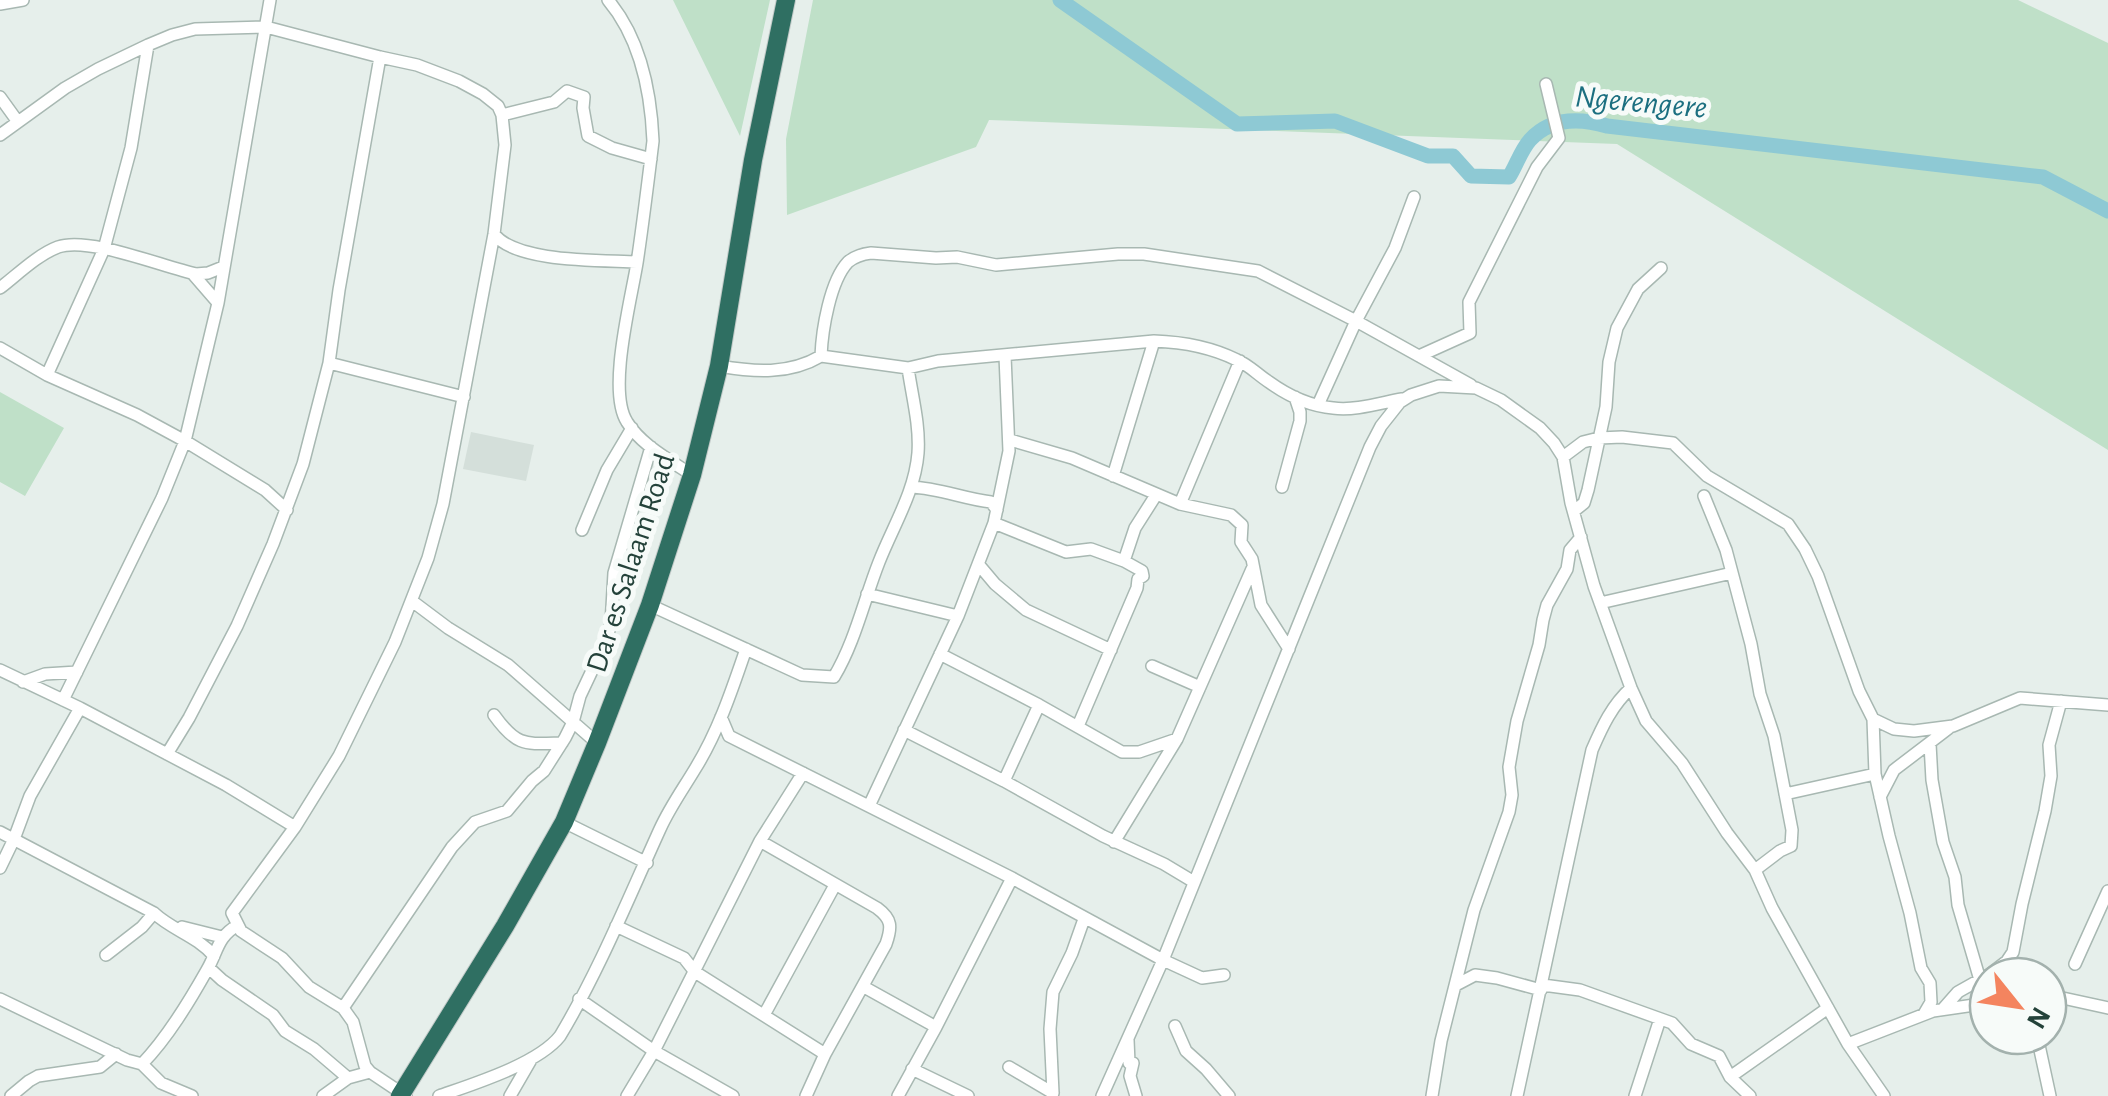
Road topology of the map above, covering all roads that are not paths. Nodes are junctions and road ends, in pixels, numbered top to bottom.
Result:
1 (23, 0) edge
2 (270, 0) edge
3 (608, 0) edge
4 (786, 0) edge
5 (0, 4) edge
6 (266, 28) junction
7 (148, 45) junction
8 (380, 58) junction
9 (1546, 84) dead end
10 (0, 97) edge
11 (502, 115) junction
12 (18, 122) junction
13 (0, 136) edge
14 (651, 158) junction
15 (1414, 197) dead end
16 (494, 234) junction
17 (104, 249) junction
18 (637, 262) junction
19 (223, 267) junction
20 (1661, 268) dead end
21 (192, 273) junction
22 (0, 288) edge
23 (218, 303) junction
24 (1356, 321) junction
25 (1154, 341) junction
26 (0, 348) edge
27 (821, 356) junction
28 (1006, 356) junction
29 (1419, 356) junction
30 (1240, 360) junction
31 (329, 363) junction
32 (719, 366) junction
33 (908, 368) junction
34 (47, 374) junction
35 (1476, 388) junction
36 (464, 397) junction
37 (1294, 398) junction
38 (1406, 398) junction
39 (1318, 405) junction
40 (632, 428) junction
41 (1599, 438) junction
42 (1010, 440) junction
43 (185, 442) junction
44 (651, 447) junction
45 (1563, 457) junction
46 (692, 475) junction
47 (1113, 476) junction
48 (1282, 486) dead end
49 (911, 487) junction
50 (1156, 495) junction
51 (1704, 496) dead end
52 (1180, 504) junction
53 (286, 510) junction
54 (1574, 511) junction
55 (995, 517) junction
56 (582, 530) dead end
57 (1581, 537) junction
58 (1124, 561) junction
59 (979, 565) junction
60 (1254, 565) junction
61 (1732, 573) junction
62 (867, 594) junction
63 (412, 602) junction
64 (1600, 604) junction
65 (650, 605) junction
66 (958, 616) junction
67 (746, 649) junction
68 (1289, 649) junction
69 (1110, 650) junction
70 (940, 654) junction
71 (1152, 666) dead end
72 (0, 670) edge
73 (77, 672) junction
74 (23, 682) junction
75 (1200, 687) junction
76 (1631, 688) junction
77 (63, 700) junction
78 (2062, 701) junction
79 (1040, 704) junction
80 (2108, 705) edge
81 (80, 708) junction
82 (494, 715) dead end
83 (721, 717) junction
84 (1873, 719) junction
85 (573, 722) junction
86 (1078, 726) junction
87 (1953, 726) junction
88 (904, 730) junction
89 (1177, 738) junction
90 (562, 743) junction
91 (598, 744) junction
92 (1930, 744) junction
93 (166, 754) junction
94 (802, 773) junction
95 (1875, 774) junction
96 (1004, 781) junction
97 (1784, 794) junction
98 (1880, 798) junction
99 (870, 806) junction
100 (564, 822) junction
101 (294, 827) junction
102 (0, 832) edge
103 (14, 839) junction
104 (760, 841) junction
105 (1114, 842) junction
106 (647, 863) junction
107 (0, 868) edge
108 (1755, 870) junction
109 (1012, 878) junction
110 (1194, 882) junction
111 (835, 884) junction
112 (2108, 891) edge
113 (159, 917) junction
114 (1084, 919) junction
115 (238, 925) junction
116 (616, 926) junction
117 (222, 937) junction
118 (106, 955) dead end
119 (1973, 956) edge
120 (2010, 956) edge
121 (1163, 960) junction
122 (211, 962) junction
123 (2075, 964) dead end
124 (694, 972) junction
125 (1224, 975) dead end
126 (1456, 985) junction
127 (864, 987) junction
128 (1968, 987) edge
129 (1542, 988) junction
130 (0, 999) edge
131 (579, 999) junction
132 (2068, 999) edge
133 (1968, 1006) edge
134 (343, 1008) junction
135 (1828, 1008) junction
136 (2108, 1008) edge
137 (1943, 1009) junction
138 (1924, 1014) junction
139 (764, 1016) junction
140 (1660, 1019) junction
141 (1175, 1026) dead end
142 (936, 1027) junction
143 (1128, 1036) junction
144 (1848, 1044) junction
145 (654, 1051) junction
146 (116, 1054) junction
147 (825, 1054) junction
148 (2041, 1056) edge
149 (532, 1058) junction
150 (142, 1064) junction
151 (1009, 1068) dead end
152 (912, 1069) junction
153 (370, 1072) junction
154 (1730, 1076) junction
155 (348, 1078) junction
156 (403, 1095) edge
157 (1053, 1095) edge
158 (12, 1096) edge
159 (192, 1096) edge
160 (323, 1096) edge
161 (439, 1096) edge
162 (510, 1096) edge
163 (628, 1096) edge
164 (733, 1096) edge
165 (806, 1096) edge
166 (898, 1096) edge
167 (968, 1096) edge
168 (1102, 1096) edge
169 (1136, 1096) edge
170 (1229, 1096) edge
171 (1432, 1096) edge
172 (1517, 1096) edge
173 (1635, 1096) edge
174 (1750, 1096) edge
175 (1884, 1096) edge
176 (2050, 1096) edge

1 - 5 street
2 - 6 street
3 - 14 street
4 - 32 highway, Dar es Salaam Road
6 - 7 street
6 - 8 street
6 - 19 street
7 - 12 street
7 - 17 street
8 - 11 street
8 - 31 street
9 - 29 street
10 - 12 street
11 - 14 street
11 - 16 street
12 - 13 street
14 - 18 street
15 - 24 street
16 - 18 street
16 - 36 street
17 - 21 street
17 - 22 street
17 - 34 street
18 - 40 street
19 - 21 street
19 - 23 street
20 - 41 street
21 - 23 street
23 - 43 street
24 - 27 street
24 - 29 street
24 - 39 street
25 - 28 street
25 - 30 street
25 - 47 street
26 - 34 street
27 - 32 street
27 - 33 street
28 - 33 street
28 - 42 street
29 - 35 street
30 - 37 street
30 - 52 street
31 - 36 street
31 - 53 street
32 - 46 highway, Dar es Salaam Road
33 - 49 street
34 - 43 street
35 - 38 street
35 - 45 street
36 - 63 street
37 - 39 street
37 - 48 street
38 - 39 street
38 - 68 street
40 - 44 street
40 - 56 street
41 - 45 street
41 - 54 street
41 - 84 street
42 - 47 street
42 - 55 street
43 - 53 street
43 - 73 street
44 - 46 street
44 - 85 street
45 - 54 street
46 - 65 highway, Dar es Salaam Road
47 - 50 street
49 - 55 street
49 - 62 street
50 - 52 street
50 - 58 street
51 - 61 street
52 - 60 street
53 - 93 street
54 - 57 street
55 - 58 street
55 - 59 street
57 - 64 street
57 - 126 street
58 - 69 street
59 - 66 street
59 - 69 street
60 - 68 street
60 - 75 street
61 - 64 street
61 - 97 street
62 - 66 street
62 - 67 street
63 - 85 street
63 - 101 street
64 - 76 street
65 - 67 street
65 - 91 highway, Dar es Salaam Road
66 - 70 street
67 - 83 street
68 - 110 street
69 - 86 street
70 - 79 street
70 - 88 street
71 - 75 street
72 - 74 street
73 - 74 street
73 - 77 street
74 - 77 street
75 - 89 street
76 - 108 street
76 - 129 street
77 - 81 street
78 - 80 street
78 - 87 street
78 - 120 street
79 - 86 street
79 - 96 street
81 - 93 street
81 - 103 street
82 - 90 street
83 - 94 street
83 - 106 street
84 - 87 street
84 - 95 street
85 - 90 street
85 - 91 street
86 - 89 street
87 - 92 street
88 - 96 street
88 - 99 street
89 - 105 street
90 - 134 street
91 - 100 highway, Dar es Salaam Road
92 - 98 street
92 - 119 street
93 - 101 street
94 - 99 street
94 - 104 street
95 - 97 street
95 - 98 street
96 - 105 street
97 - 108 street
98 - 138 street
99 - 109 street
100 - 106 street
100 - 156 highway, Dar es Salaam Road
101 - 115 street
102 - 103 street
103 - 107 street
103 - 113 street
104 - 111 street
104 - 124 street
105 - 110 street
106 - 116 street
108 - 135 street
109 - 114 street
109 - 142 street
110 - 121 street
111 - 127 street
111 - 139 street
112 - 123 street
113 - 117 street
113 - 118 street
113 - 122 street
114 - 121 street
114 - 157 street
115 - 117 street
115 - 134 street
116 - 124 street
116 - 131 street
117 - 122 street
121 - 125 street
121 - 143 street
122 - 150 street
122 - 155 street
124 - 139 street
124 - 145 street
126 - 129 street
126 - 171 street
127 - 142 street
127 - 147 street
128 - 137 street
129 - 140 street
129 - 172 street
130 - 146 street
131 - 145 street
131 - 149 street
132 - 136 street
133 - 137 street
134 - 153 street
135 - 144 street
135 - 154 street
137 - 138 street
138 - 144 street
139 - 147 street
140 - 154 street
140 - 173 street
141 - 170 street
142 - 152 street
143 - 168 street
143 - 169 street
144 - 175 street
145 - 163 street
145 - 164 street
146 - 150 street
146 - 158 street
147 - 165 street
148 - 176 street
149 - 161 street
149 - 162 street
150 - 159 street
151 - 157 street
152 - 166 street
152 - 167 street
153 - 155 street
153 - 156 street
154 - 174 street
155 - 160 street

